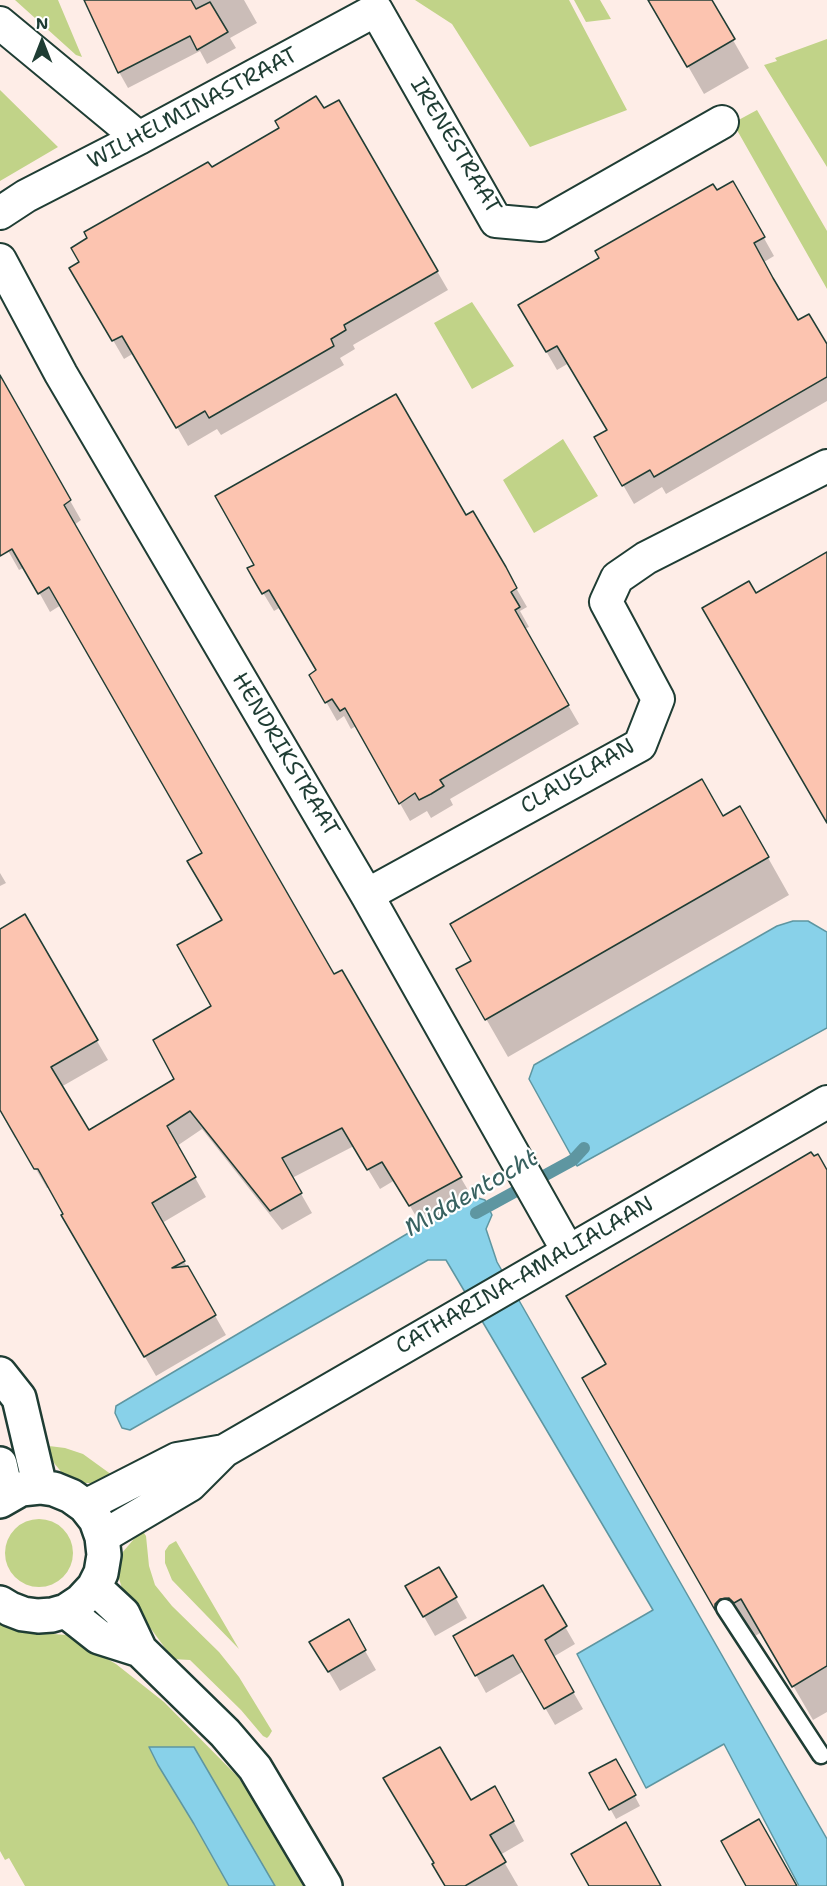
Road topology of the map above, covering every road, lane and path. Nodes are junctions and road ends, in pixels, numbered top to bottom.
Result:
1 (377, 5) edge
2 (0, 23) edge
3 (722, 122) dead end
4 (139, 138) junction
5 (0, 213) edge
6 (0, 260) edge
7 (827, 466) edge
8 (368, 895) junction
9 (827, 1102) edge
10 (568, 1251) junction
11 (0, 1374) edge
12 (224, 1451) junction
13 (0, 1464) edge
14 (40, 1487) junction
15 (4, 1498) edge
16 (85, 1506) junction
17 (102, 1537) junction
18 (94, 1587) junction
19 (0, 1603) edge
20 (725, 1608) dead end
21 (66, 1611) junction
22 (140, 1650) junction
23 (821, 1755) dead end
24 (325, 1886) edge

1 - 3 street, IRENESTRAAT
1 - 4 street, WILHELMINASTRAAT
2 - 4 street
4 - 5 street, WILHELMINASTRAAT
6 - 8 street, HENDRIKSTRAAT
7 - 8 street, CLAUSLAAN
8 - 10 street, HENDRIKSTRAAT
9 - 10 street, CATHARINA-AMALIALAAN
10 - 12 street, CATHARINA-AMALIALAAN
11 - 14 street
12 - 16 street, CATHARINA-AMALIALAAN
12 - 17 street, CATHARINA-AMALIALAAN
13 - 15 street
14 - 15 street
14 - 16 street
16 - 17 street
17 - 18 street
18 - 21 street
18 - 22 street
19 - 21 street
20 - 23 lane
21 - 22 street
22 - 24 street

